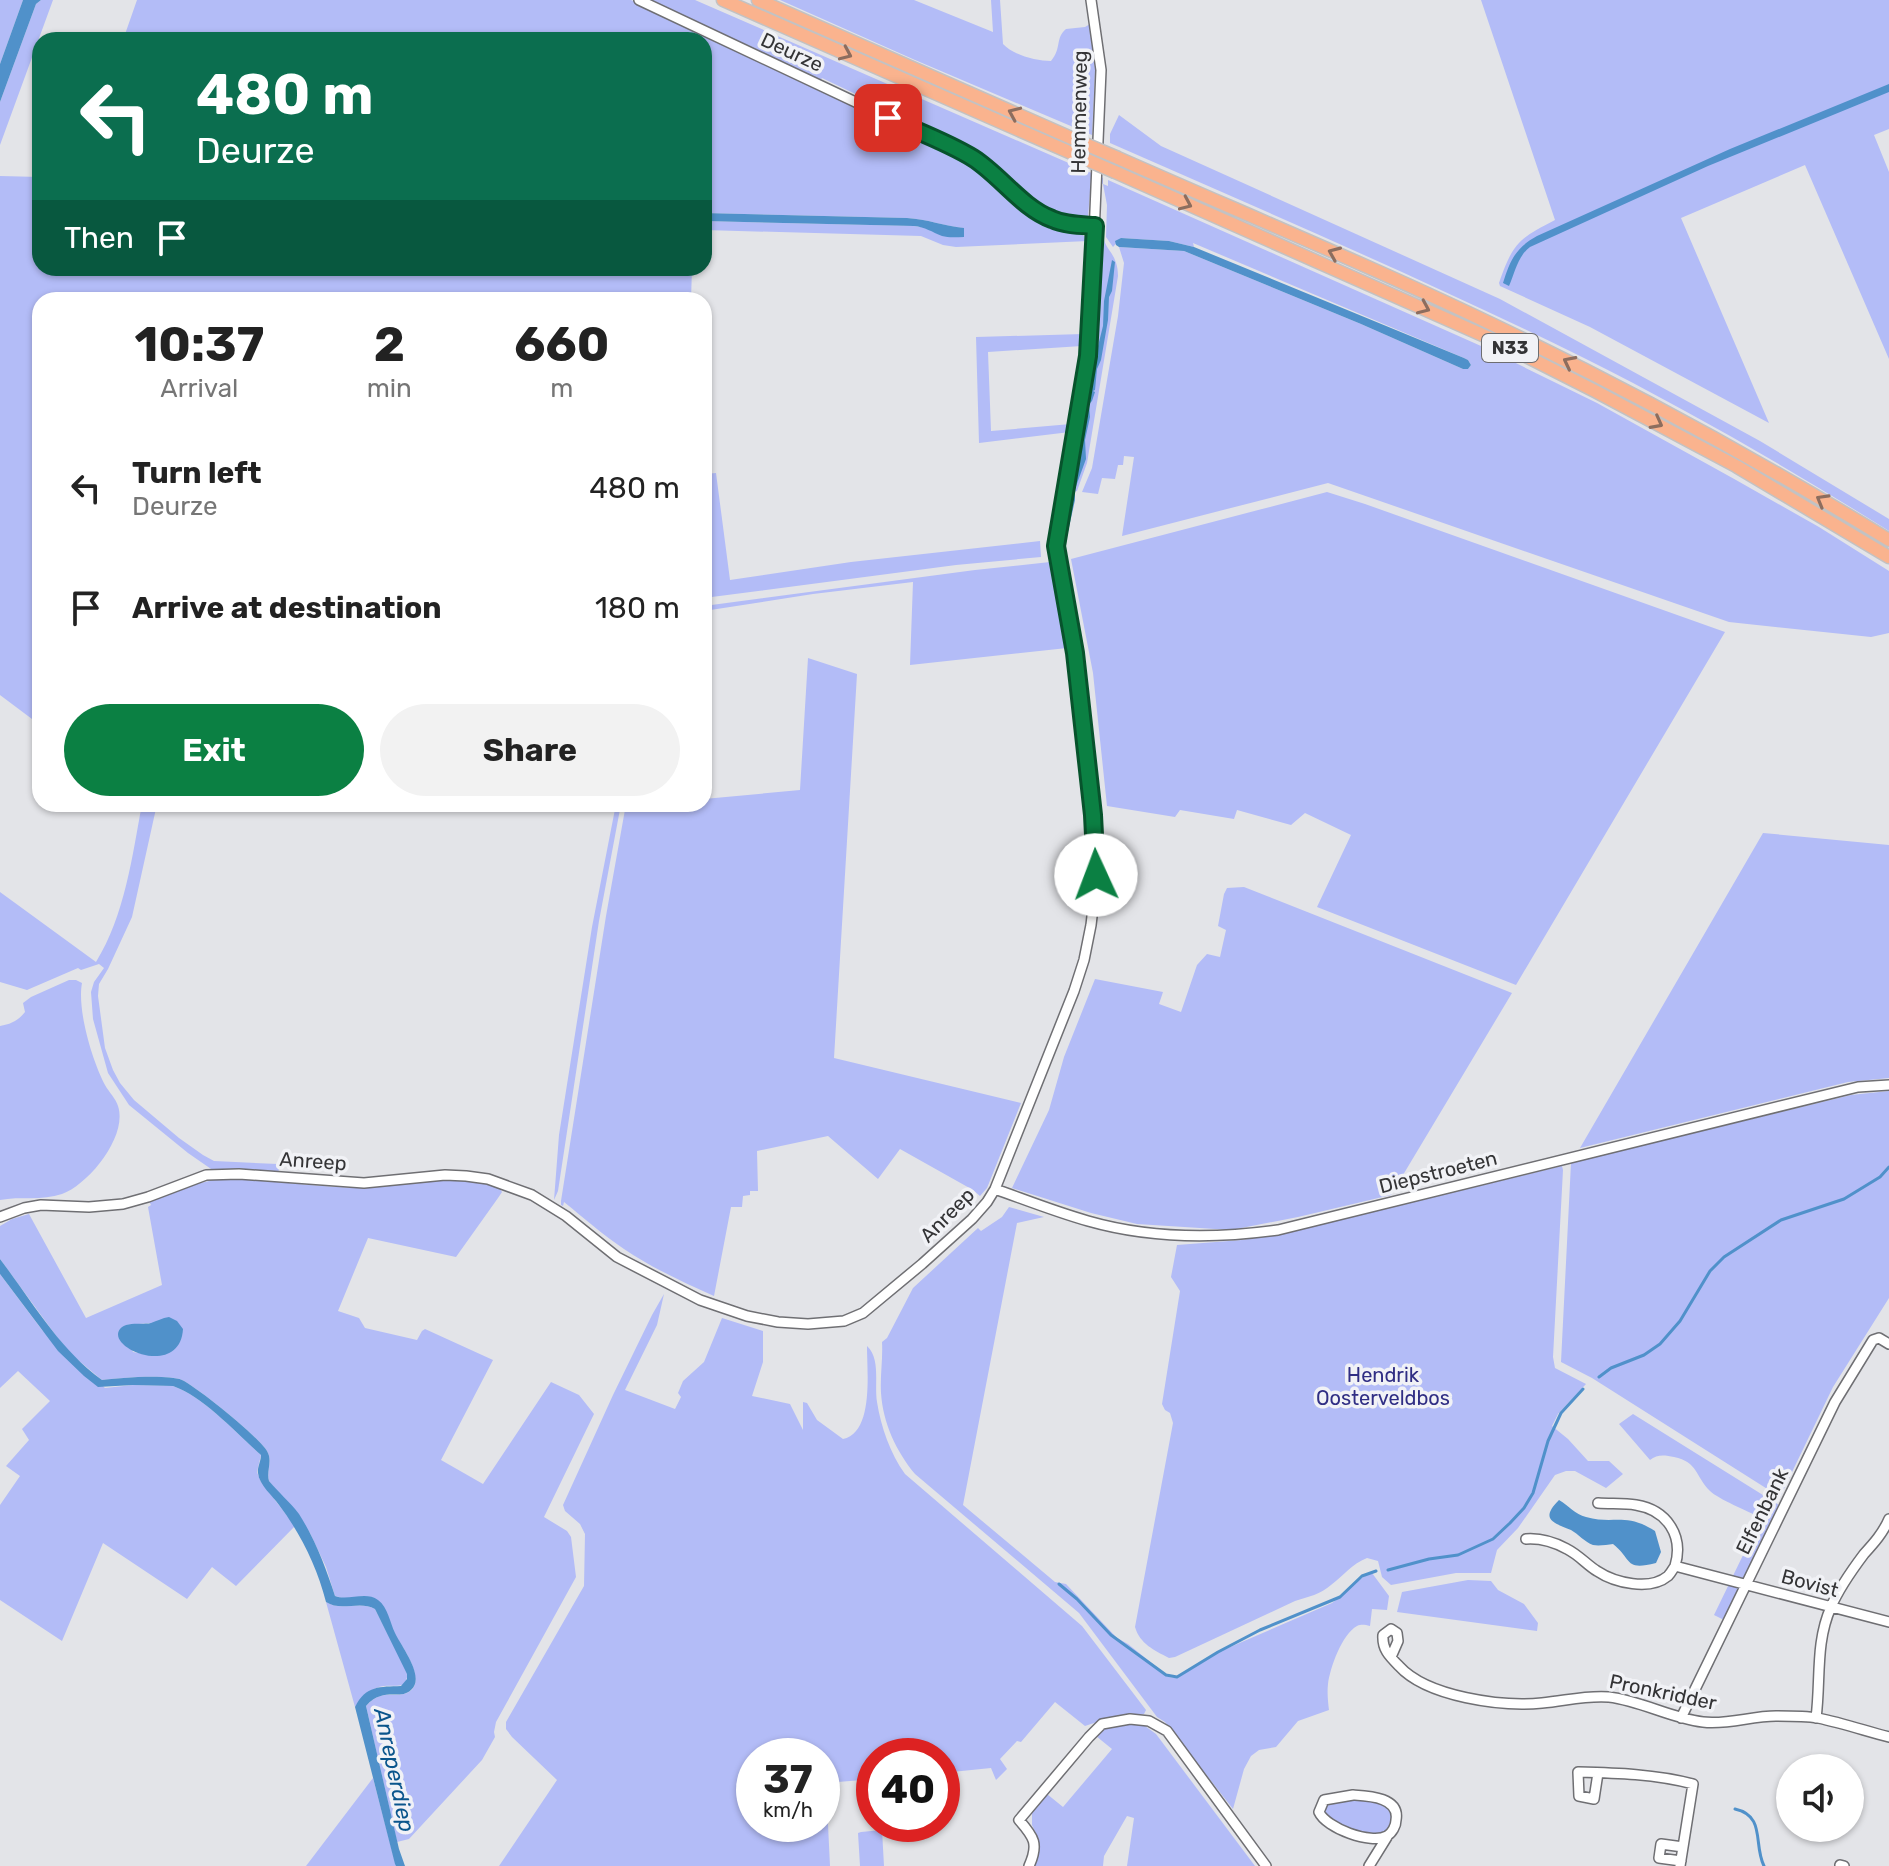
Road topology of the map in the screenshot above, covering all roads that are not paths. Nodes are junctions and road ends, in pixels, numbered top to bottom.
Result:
1 (639, 0) edge
2 (723, 0) edge
3 (758, 0) edge
4 (1091, 0) edge
5 (707, 32) edge
6 (712, 34) edge
7 (1095, 226) junction
8 (1889, 540) edge
9 (1889, 557) edge
10 (1889, 1085) edge
11 (995, 1189) junction
12 (0, 1217) edge
13 (1889, 1344) edge
14 (1598, 1503) dead end
15 (1889, 1519) edge
16 (1526, 1539) dead end
17 (1675, 1566) junction
18 (1747, 1585) junction
19 (1831, 1607) junction
20 (1889, 1622) edge
21 (1391, 1657) dead end
22 (1681, 1718) junction
23 (1816, 1718) junction
24 (1889, 1737) edge
25 (1598, 1773) dead end
26 (1387, 1837) junction
27 (1683, 1847) junction
28 (1681, 1864) edge
29 (1029, 1866) edge
30 (1266, 1866) edge
31 (1369, 1866) edge

1 - 5 street, Deurze
2 -> 9 highway, N33, bridge
8 -> 3 highway, N33, bridge
4 - 7 street, Hemmenweg
6 - 7 street, Deurze
7 - 11 street, Anreep
10 - 11 street, Diepstroeten
11 - 12 street, Anreep
13 - 18 street, Elfenbank
14 - 17 street
15 - 19 street
16 - 17 street
17 - 18 street, Bovist
18 - 19 street, Bovist
18 - 22 street, Elfenbank
19 - 20 street, Bovist
19 - 23 street
21 - 22 street, Pronkridder
22 - 23 street, Pronkridder
23 - 24 street, Pronkridder
25 - 27 street
26 - 26 street
26 - 31 street
27 - 28 street
27 - 28 street
29 - 30 street

